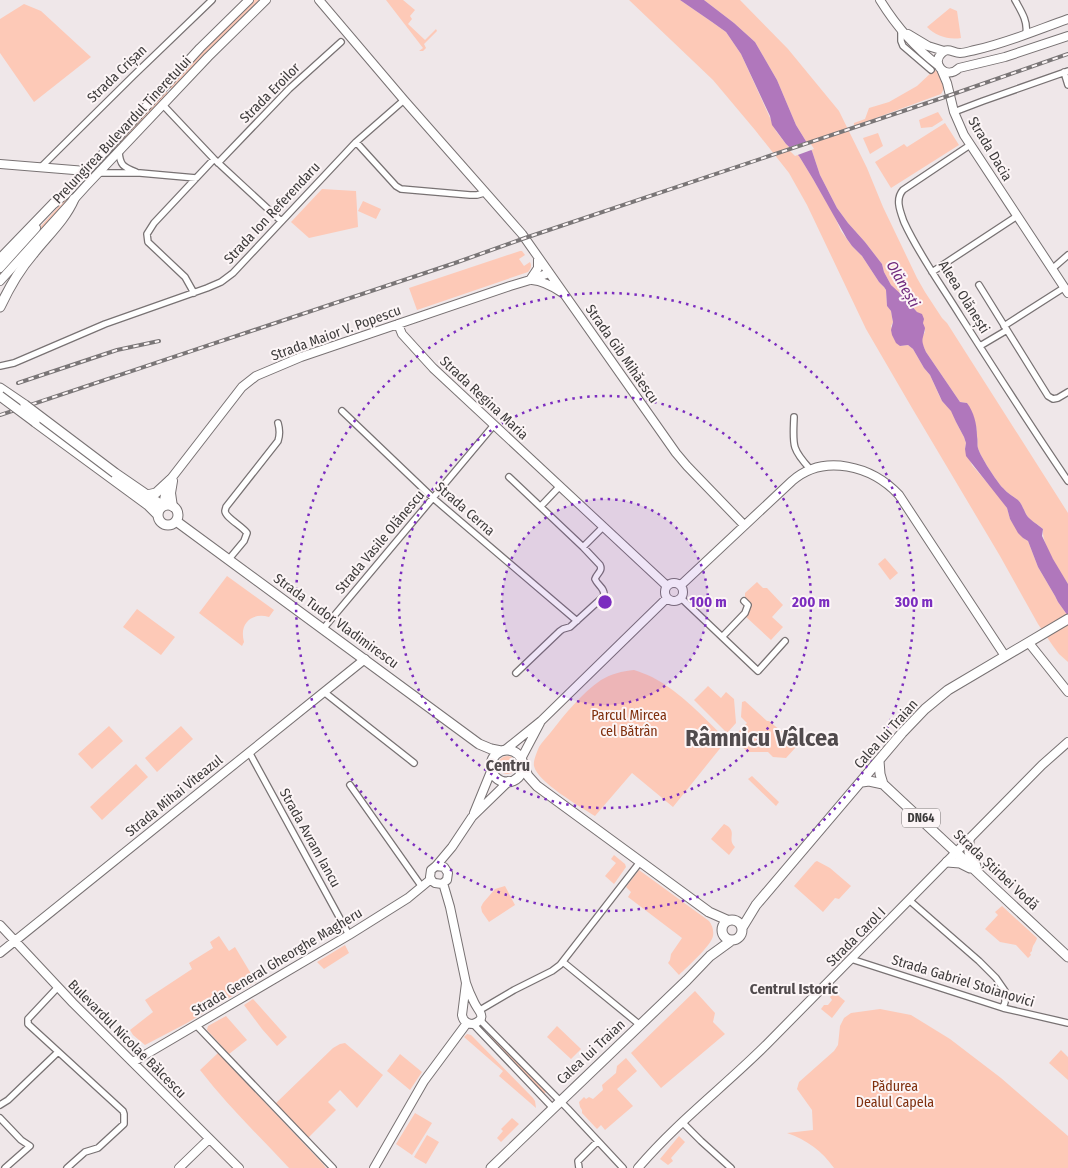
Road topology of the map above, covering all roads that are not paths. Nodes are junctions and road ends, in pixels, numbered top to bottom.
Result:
1 (212, 0) edge
2 (249, 0) edge
3 (266, 0) edge
4 (319, 0) edge
5 (880, 0) edge
6 (1015, 0) edge
7 (1068, 19) edge
8 (901, 29) junction
9 (1026, 34) junction
10 (1068, 36) edge
11 (341, 42) dead end
12 (944, 51) junction
13 (958, 53) junction
14 (937, 69) junction
15 (957, 70) junction
16 (1066, 72) edge
17 (1068, 85) edge
18 (949, 92) junction
19 (404, 100) junction
20 (163, 105) junction
21 (954, 112) junction
22 (356, 142) junction
23 (970, 145) junction
24 (119, 152) junction
25 (216, 161) junction
26 (0, 164) edge
27 (41, 167) junction
28 (72, 170) junction
29 (86, 171) junction
30 (99, 173) junction
31 (140, 174) junction
32 (196, 178) junction
33 (72, 192) junction
34 (484, 193) junction
35 (1017, 216) junction
36 (281, 221) junction
37 (1068, 255) edge
38 (538, 257) junction
39 (0, 259) edge
40 (0, 268) edge
41 (1052, 268) junction
42 (932, 272) junction
43 (549, 273) junction
44 (530, 280) junction
45 (0, 281) edge
46 (979, 285) dead end
47 (1066, 290) edge
48 (194, 293) junction
49 (565, 295) junction
50 (0, 307) edge
51 (398, 324) junction
52 (1005, 328) junction
53 (980, 346) junction
54 (0, 366) edge
55 (0, 388) edge
56 (1068, 392) edge
57 (0, 396) edge
58 (342, 410) dead end
59 (794, 417) dead end
60 (278, 423) dead end
61 (494, 425) junction
62 (810, 469) junction
63 (114, 475) junction
64 (509, 477) dead end
65 (172, 478) junction
66 (1068, 480) edge
67 (560, 486) junction
68 (147, 495) junction
69 (433, 498) junction
70 (541, 506) junction
71 (173, 507) junction
72 (162, 509) junction
73 (176, 521) junction
74 (744, 525) junction
75 (603, 527) junction
76 (583, 547) junction
77 (229, 560) junction
78 (681, 585) junction
79 (667, 586) junction
80 (668, 598) junction
81 (681, 598) junction
82 (744, 601) dead end
83 (1068, 619) edge
84 (577, 620) junction
85 (323, 629) junction
86 (722, 637) junction
87 (785, 641) dead end
88 (1029, 643) junction
89 (1005, 656) junction
90 (365, 659) junction
91 (516, 673) dead end
92 (324, 692) junction
93 (1068, 692) edge
94 (541, 721) junction
95 (1068, 742) edge
96 (479, 744) junction
97 (503, 751) junction
98 (249, 752) junction
99 (879, 761) junction
100 (522, 762) junction
101 (414, 764) dead end
102 (492, 766) junction
103 (512, 780) junction
104 (862, 782) junction
105 (350, 784) dead end
106 (883, 784) junction
107 (537, 786) junction
108 (472, 817) junction
109 (969, 840) junction
110 (452, 848) junction
111 (957, 852) junction
112 (640, 862) junction
113 (947, 862) junction
114 (436, 866) junction
115 (445, 868) junction
116 (979, 873) junction
117 (431, 879) junction
118 (444, 883) junction
119 (422, 887) junction
120 (909, 900) junction
121 (756, 905) junction
122 (709, 912) junction
123 (730, 920) junction
124 (0, 925) edge
125 (742, 928) junction
126 (722, 930) junction
127 (349, 935) junction
128 (732, 940) junction
129 (15, 941) junction
130 (0, 953) edge
131 (710, 956) junction
132 (1068, 957) edge
133 (851, 960) junction
134 (563, 962) junction
135 (466, 983) junction
136 (58, 987) junction
137 (478, 1008) junction
138 (1003, 1008) junction
139 (462, 1012) junction
140 (480, 1019) junction
141 (1068, 1023) edge
142 (470, 1024) junction
143 (196, 1025) junction
144 (640, 1025) junction
145 (58, 1052) junction
146 (133, 1062) junction
147 (556, 1104) junction
148 (0, 1105) edge
149 (0, 1118) edge
150 (682, 1122) junction
151 (209, 1139) junction
152 (598, 1141) junction
153 (5, 1168) edge
154 (67, 1168) edge
155 (179, 1168) edge
156 (239, 1168) edge
157 (333, 1168) edge
158 (374, 1168) edge
159 (491, 1168) edge
160 (580, 1168) edge
161 (623, 1168) edge
162 (638, 1168) edge
163 (731, 1168) edge

1 - 27 street, Strada Crișan
2 - 29 main road, Prelungirea Bulevardul Tineretului
3 - 20 main road, Prelungirea Bulevardul Tineretului
4 - 19 main road, Strada Gib Mihăescu
5 - 8 main road
6 - 9 street
7 - 9 main road
8 - 12 main road
8 - 14 main road
9 - 13 main road
10 - 15 main road
11 - 25 street, Strada Eroilor
12 - 13 main road
12 - 14 main road
13 - 15 main road
14 - 15 main road
14 - 18 main road, Strada Dacia
15 - 18 main road, Strada Dacia
16 - 17 street
16 - 21 street
18 - 21 main road, Strada Dacia
19 - 22 street, Strada Ion Referendaru
19 - 34 main road, Strada Gib Mihăescu
20 - 24 main road, Prelungirea Bulevardul Tineretului
20 - 25 street
21 - 23 main road, Strada Dacia
22 - 34 street
22 - 36 street, Strada Ion Referendaru
23 - 35 main road, Strada Dacia
23 - 42 street, Aleea Olănești
24 - 30 main road, Prelungirea Bulevardul Tineretului
24 - 31 street
25 - 32 street, Strada Eroilor
25 - 36 street
26 - 27 main road
27 - 28 main road
28 - 29 main road
28 - 33 main road
29 - 33 main road, Prelungirea Bulevardul Tineretului
30 - 31 street
30 - 33 main road, Prelungirea Bulevardul Tineretului
31 - 32 street
32 - 48 street, Strada Eroilor
33 - 39 main road
33 - 40 main road, Prelungirea Bulevardul Tineretului
33 - 45 main road, Prelungirea Bulevardul Tineretului
33 - 50 main road
34 - 38 main road, Strada Gib Mihăescu
35 - 41 main road, Strada Dacia
35 - 42 street
36 - 48 street, Strada Ion Referendaru
37 - 41 street
38 - 43 main road, Strada Gib Mihăescu
38 - 44 main road
41 - 47 main road, Strada Dacia
42 - 53 street, Aleea Olănești
43 - 44 main road, Strada Maior V. Popescu
43 - 49 main road, Strada Gib Mihăescu
44 - 49 main road
44 - 51 main road, Strada Maior V. Popescu
46 - 52 street
47 - 52 street, Strada Dacia
48 - 54 street, Strada Ion Referendaru
49 - 74 main road, Strada Gib Mihăescu
51 - 61 main road, Strada Regina Maria
51 - 65 main road, Strada Maior V. Popescu
52 - 53 street, Strada Dacia
52 - 56 street
53 - 66 street, Aleea Olănești
55 - 63 main road, Strada Tudor Vladimirescu, bridge
57 - 63 main road, Strada Tudor Vladimirescu, bridge
58 - 69 street, Strada Cerna
59 - 62 street
60 - 77 street
61 - 67 main road, Strada Regina Maria
61 - 69 street, Strada Vasile Olănescu
62 - 74 main road
62 - 89 main road
63 - 68 main road, Strada Tudor Vladimirescu
63 - 72 main road, Strada Tudor Vladimirescu
64 - 70 street
65 - 68 main road
65 - 71 main road
65 - 72 main road, Strada Maior V. Popescu
67 - 70 street
67 - 75 main road, Strada Regina Maria
68 - 72 main road, Strada Tudor Vladimirescu
69 - 84 street, Strada Cerna
69 - 85 street, Strada Vasile Olănescu
70 - 76 street
71 - 72 main road, Strada Tudor Vladimirescu
71 - 73 main road
72 - 73 main road, Strada Tudor Vladimirescu
73 - 77 main road, Strada Tudor Vladimirescu
74 - 78 main road
75 - 76 street
75 - 79 main road, Strada Regina Maria
76 - 84 street
77 - 85 main road, Strada Tudor Vladimirescu
78 - 79 main road
78 - 81 main road
79 - 80 main road
80 - 81 main road
80 - 94 main road
81 - 86 street
82 - 86 street
83 - 88 main road, Calea lui Traian
84 - 91 street
85 - 90 main road, Strada Tudor Vladimirescu
86 - 87 street
88 - 89 main road, Calea lui Traian
88 - 93 main road
89 - 99 main road, Calea lui Traian
90 - 92 main road, Strada Mihai Viteazul
90 - 96 main road, Strada Tudor Vladimirescu
92 - 98 main road, Strada Mihai Viteazul
92 - 101 street
94 - 97 main road
94 - 100 main road
95 - 109 main road, Strada Carol I
96 - 97 main road, Strada Tudor Vladimirescu
96 - 102 main road, Strada Tudor Vladimirescu
97 - 100 main road
97 - 102 main road
98 - 127 street, Strada Avram Iancu
98 - 129 main road, Strada Mihai Viteazul
99 - 104 main road, Calea lui Traian
99 - 106 main road
100 - 103 main road
100 - 107 main road
102 - 103 main road
102 - 108 main road
103 - 107 main road
103 - 108 main road
104 - 106 main road
104 - 121 main road, Calea lui Traian
105 - 119 street
106 - 111 main road, Strada Știrbei Vodă / DN64
107 - 112 main road
108 - 110 main road
109 - 111 main road, Strada Carol I
109 - 116 main road
110 - 114 main road
110 - 115 main road
111 - 113 main road, Strada Carol I
111 - 116 main road, Strada Știrbei Vodă / DN64
112 - 122 main road
112 - 134 street
113 - 116 main road
113 - 120 main road, Strada Carol I
114 - 115 main road
114 - 117 main road
115 - 118 main road
116 - 132 main road, Strada Știrbei Vodă / DN64
117 - 118 main road
117 - 119 main road, Strada General Gheorghe Magheru
118 - 135 main road
119 - 127 main road, Strada General Gheorghe Magheru
120 - 133 main road, Strada Carol I
120 - 138 street
121 - 123 main road, Calea lui Traian
121 - 125 main road, Calea lui Traian
122 - 123 main road
122 - 126 main road
123 - 125 main road
123 - 126 main road
124 - 129 main road, Bulevardul Nicolae Bălcescu
125 - 128 main road
126 - 128 main road
126 - 131 main road, Calea lui Traian
127 - 143 main road, Strada General Gheorghe Magheru
128 - 131 main road, Calea lui Traian
129 - 130 main road, Strada Mihai Viteazul
129 - 136 main road, Bulevardul Nicolae Bălcescu
131 - 144 main road, Calea lui Traian
133 - 138 street, Strada Gabriel Stoianovici
133 - 150 main road, Strada Carol I
134 - 137 street
134 - 144 street
135 - 137 main road
135 - 139 main road
136 - 145 street
136 - 146 main road, Bulevardul Nicolae Bălcescu
137 - 139 main road
137 - 140 main road
138 - 141 street, Strada Gabriel Stoianovici
139 - 142 main road
140 - 142 main road
140 - 147 street
142 - 147 street
142 - 158 main road
143 - 146 main road, Strada General Gheorghe Magheru
143 - 157 street
144 - 147 main road, Calea lui Traian
145 - 148 street
145 - 154 street
146 - 151 main road, Bulevardul Nicolae Bălcescu
147 - 152 street
147 - 159 main road, Calea lui Traian
149 - 153 street
150 - 162 main road, Strada Carol I
150 - 163 street
151 - 155 main road
151 - 156 main road, Bulevardul Nicolae Bălcescu
152 - 160 street
152 - 161 street

